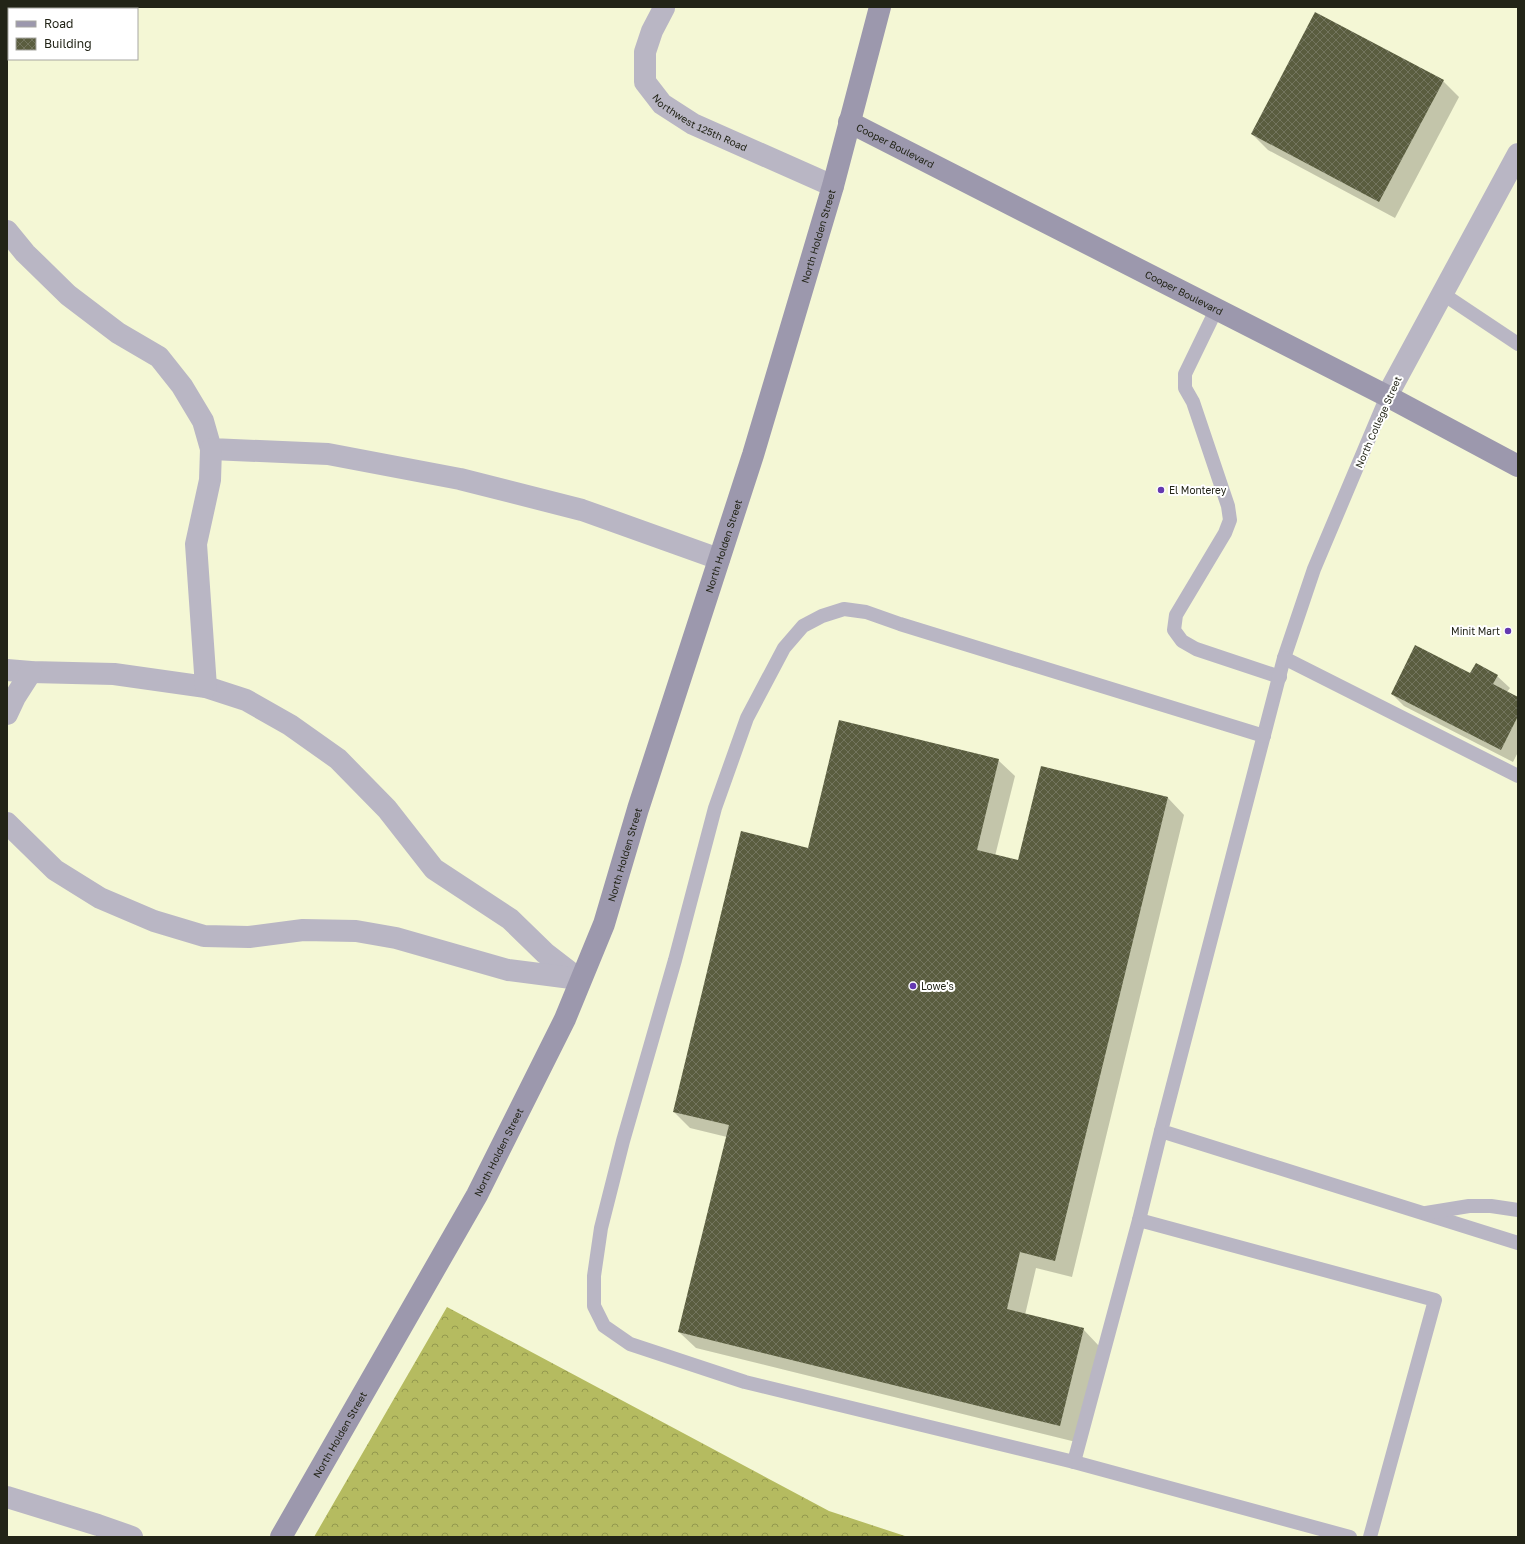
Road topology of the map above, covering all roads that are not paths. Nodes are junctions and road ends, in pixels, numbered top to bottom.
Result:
1 (880, 7) edge
2 (664, 8) dead end
3 (849, 122) junction
4 (1518, 154) edge
5 (833, 186) junction
6 (7, 231) edge
7 (1443, 294) junction
8 (1216, 310) junction
9 (1518, 344) edge
10 (1387, 396) junction
11 (211, 449) junction
12 (1518, 466) edge
13 (719, 559) junction
14 (1284, 658) junction
15 (7, 670) edge
16 (31, 672) junction
17 (1280, 677) junction
18 (206, 687) junction
19 (7, 714) edge
20 (1264, 736) junction
21 (1518, 776) edge
22 (7, 823) edge
23 (580, 980) junction
24 (1161, 1130) junction
25 (1518, 1210) edge
26 (1423, 1213) junction
27 (1139, 1220) junction
28 (1518, 1243) edge
29 (1074, 1462) junction
30 (7, 1497) edge
31 (132, 1537) edge
32 (281, 1537) edge
33 (1350, 1537) edge
34 (1370, 1537) edge

1 - 3 main road, North Holden Street
2 - 5 street, Northwest 125th Road
3 - 5 main road, North Holden Street
3 - 8 main road, Cooper Boulevard
4 - 7 street, North College Street
5 - 13 main road, North Holden Street
6 - 11 street
7 - 9 lane
7 - 10 street, North College Street
8 - 10 main road, Cooper Boulevard
8 - 17 lane
10 - 12 main road, Cooper Boulevard
10 - 14 lane, North College Street
11 - 13 street
11 - 18 street
13 - 23 main road, North Holden Street
14 - 17 lane, North College Street
14 - 21 lane
15 - 16 street
16 - 18 street
16 - 19 street
17 - 20 lane, North College Street
18 - 23 street
20 - 24 lane, North College Street
20 - 29 lane
22 - 23 street
23 - 32 main road, North Holden Street
24 - 26 lane
24 - 27 lane, North College Street
25 - 26 lane
26 - 28 lane
27 - 29 lane, North College Street
27 - 34 lane
29 - 33 lane
30 - 31 street

